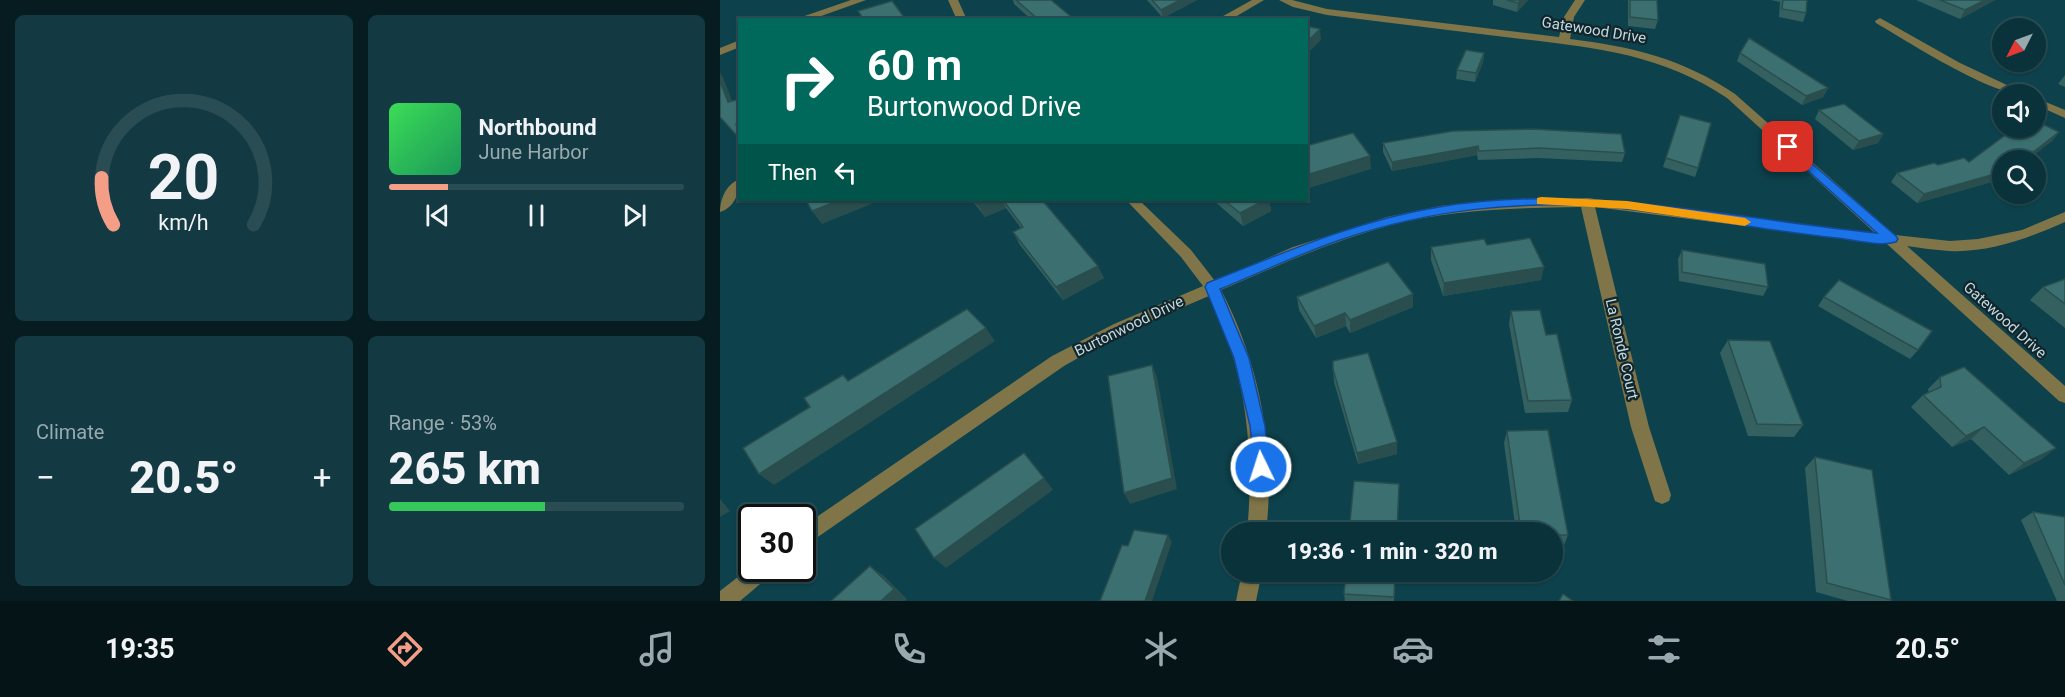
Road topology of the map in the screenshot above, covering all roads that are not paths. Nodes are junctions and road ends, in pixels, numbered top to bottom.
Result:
1 (861, 0) edge
2 (953, 0) edge
3 (1259, 0) edge
4 (1284, 0) edge
5 (1580, 0) edge
6 (804, 18) edge
7 (961, 18) edge
8 (1225, 18) edge
9 (1880, 21) dead end
10 (1564, 40) junction
11 (738, 44) edge
12 (720, 52) edge
13 (1998, 84) edge
14 (2046, 105) edge
15 (2065, 114) edge
16 (738, 186) edge
17 (1133, 201) edge
18 (1587, 202) junction
19 (720, 208) edge
20 (2065, 217) edge
21 (1892, 239) junction
22 (1212, 287) junction
23 (2065, 396) edge
24 (1662, 495) dead end
25 (1258, 522) edge
26 (816, 529) edge
27 (747, 582) edge
28 (1250, 582) edge
29 (724, 601) edge
30 (1246, 601) edge

1 - 6 street
2 - 7 street
3 - 8 street
4 - 10 street, Gatewood Drive
5 - 10 street
9 - 13 street
10 - 21 street, Gatewood Drive
11 - 12 street
14 - 15 street
16 - 19 street
17 - 22 street
18 - 21 street, Burtonwood Drive
18 - 22 street, Burtonwood Drive
18 - 24 street, La Ronde Court
20 - 21 street, Burtonwood Drive
21 - 23 street, Gatewood Drive
22 - 25 street
22 - 26 street, Burtonwood Drive
27 - 29 street
28 - 30 street

